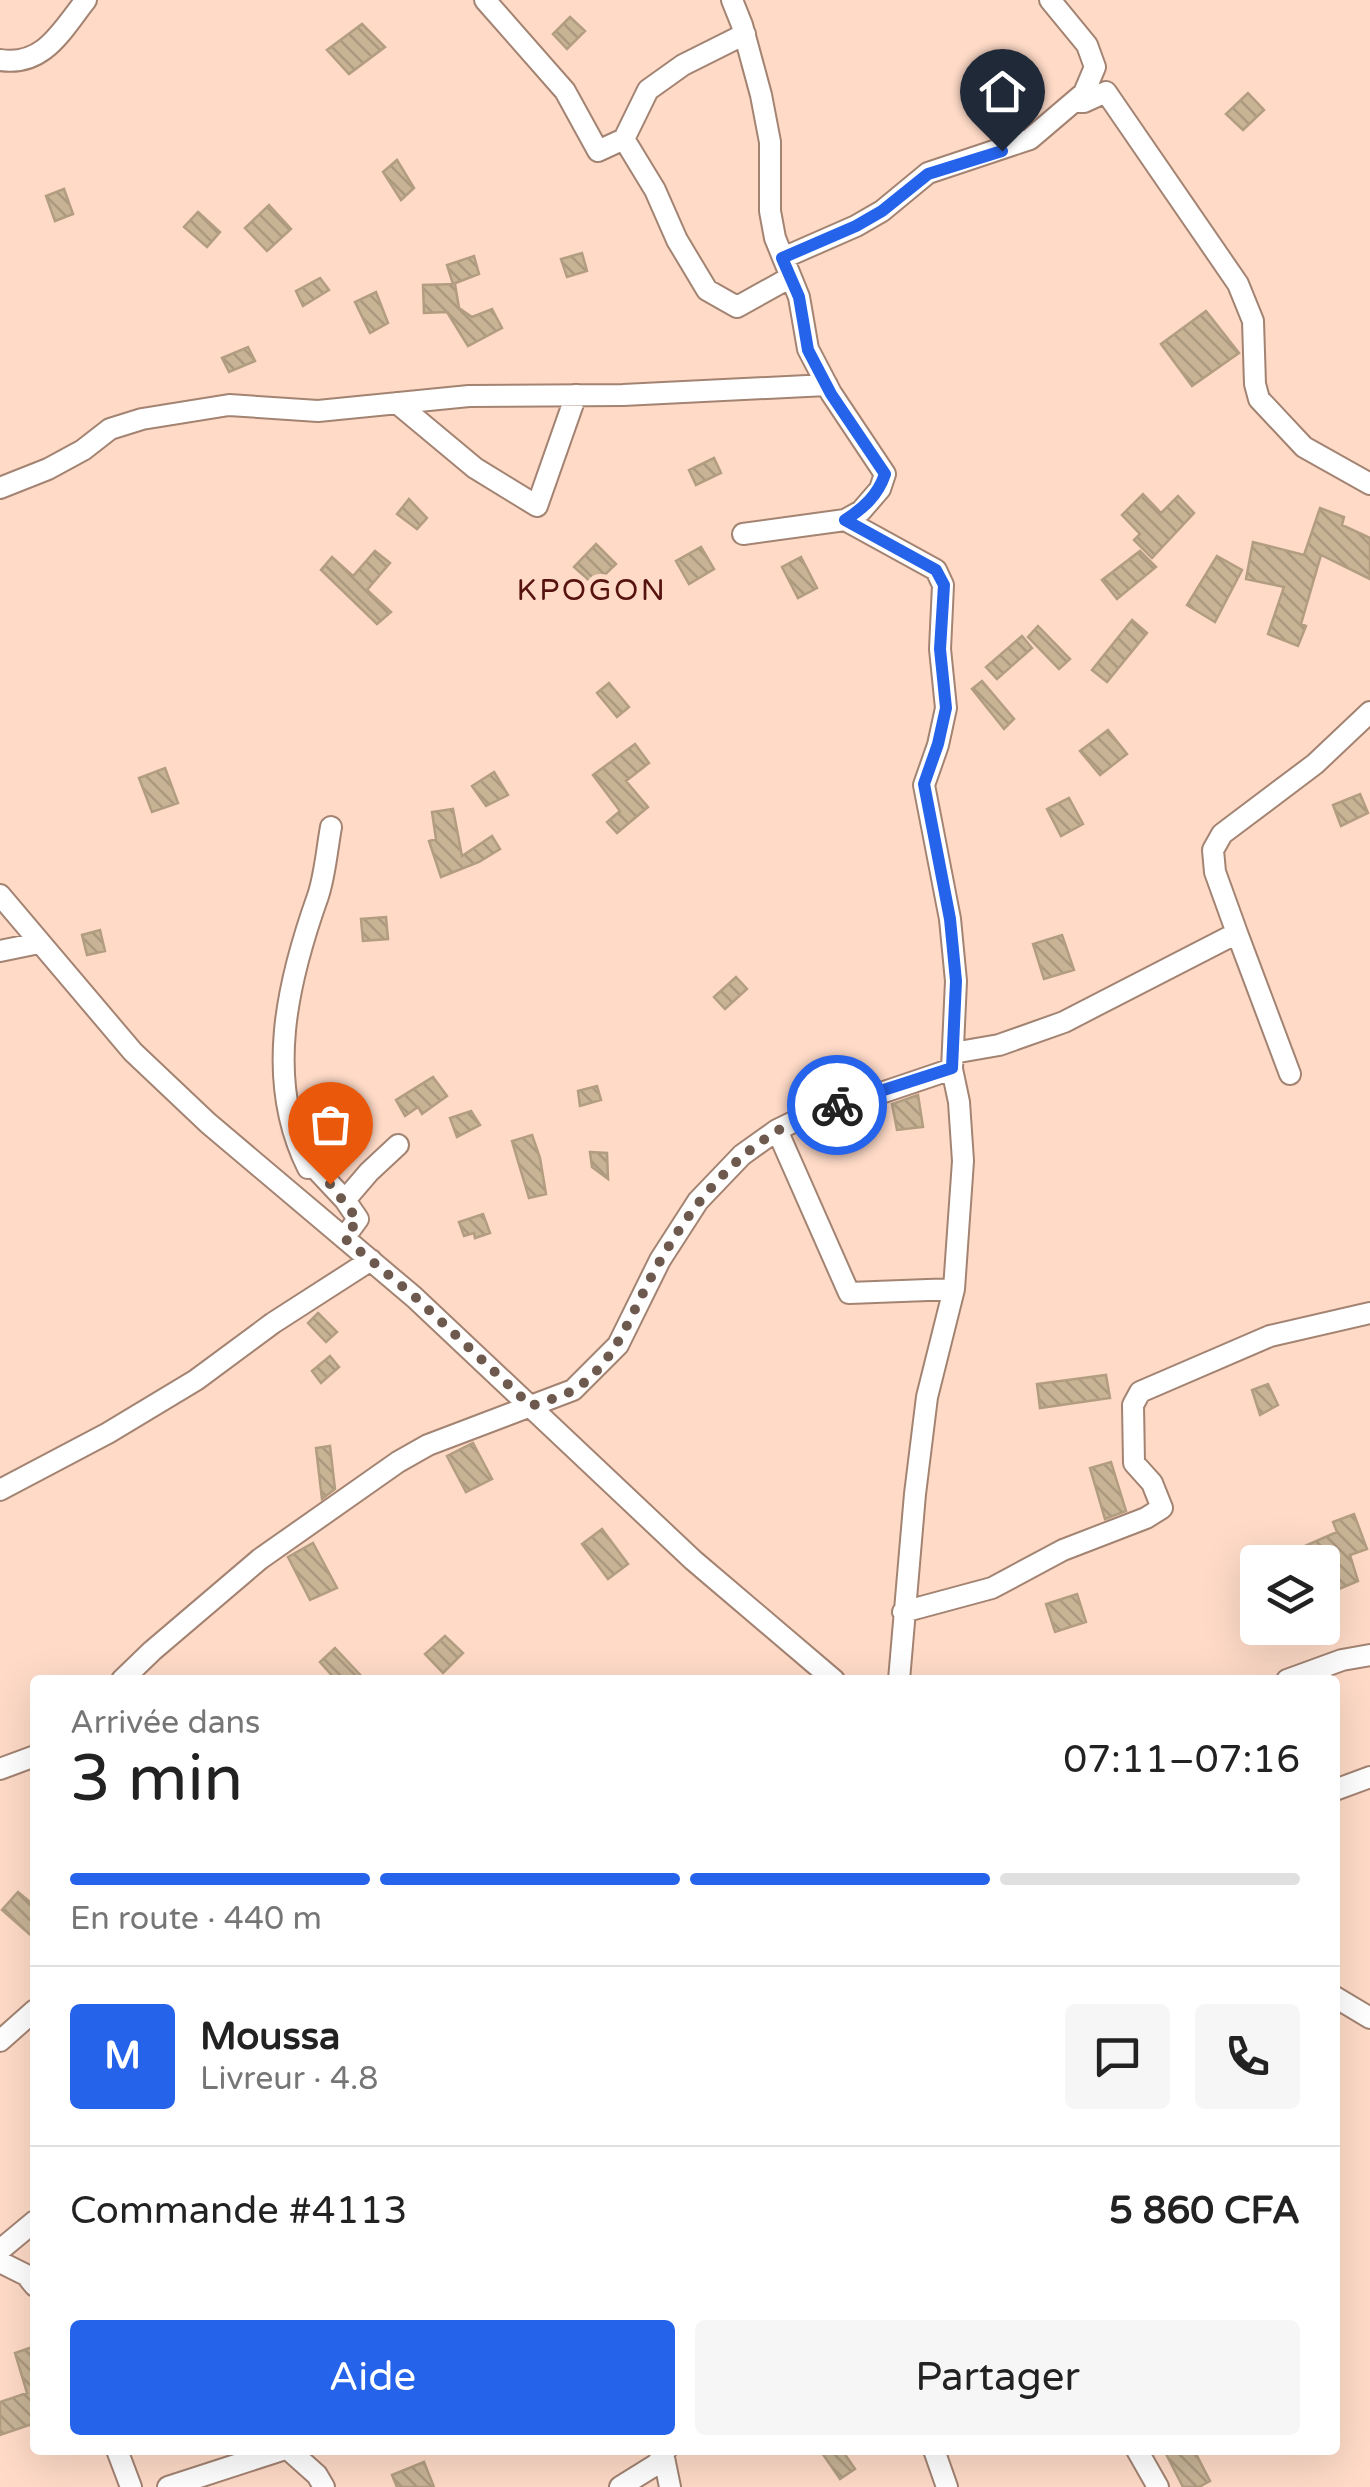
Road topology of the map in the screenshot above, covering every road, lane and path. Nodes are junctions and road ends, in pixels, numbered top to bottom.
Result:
1 (86, 0) edge
2 (484, 0) edge
3 (732, 0) edge
4 (1050, 0) edge
5 (744, 34) junction
6 (0, 60) edge
7 (1076, 102) junction
8 (624, 140) junction
9 (787, 267) junction
10 (827, 385) junction
11 (576, 395) junction
12 (397, 403) junction
13 (1370, 484) edge
14 (0, 488) edge
15 (845, 520) junction
16 (743, 534) dead end
17 (1370, 712) edge
18 (331, 827) dead end
19 (0, 895) edge
20 (1237, 933) junction
21 (39, 943) junction
22 (0, 951) edge
23 (952, 1060) junction
24 (1290, 1074) dead end
25 (777, 1130) junction
26 (398, 1145) dead end
27 (345, 1200) junction
28 (344, 1238) junction
29 (371, 1260) junction
30 (954, 1289) junction
31 (1370, 1313) edge
32 (531, 1406) junction
33 (0, 1490) edge
34 (903, 1612) junction
35 (1370, 1655) edge
36 (127, 1675) edge
37 (828, 1675) edge
38 (899, 1675) edge
39 (1301, 1675) edge
40 (30, 1758) edge
41 (0, 1769) edge
42 (1370, 1777) edge
43 (1340, 1788) edge
44 (1340, 2000) edge
45 (30, 2014) edge
46 (1370, 2018) edge
47 (0, 2041) edge
48 (30, 2225) edge
49 (0, 2250) edge
50 (0, 2262) edge
51 (30, 2280) edge
52 (119, 2455) edge
53 (270, 2455) edge
54 (293, 2455) edge
55 (663, 2455) edge
56 (666, 2455) edge
57 (936, 2455) edge
58 (1140, 2455) edge
59 (131, 2487) edge
60 (168, 2487) edge
61 (324, 2487) edge
62 (620, 2487) edge
63 (670, 2487) edge
64 (947, 2487) edge
65 (1158, 2487) edge

1 - 6 street
2 - 8 street
3 - 5 street
4 - 7 street
5 - 8 street
5 - 9 street
7 - 9 street
7 - 13 street
8 - 9 street
9 - 10 street
10 - 11 street
10 - 15 street
11 - 12 street
11 - 12 street
12 - 14 street
15 - 16 street
15 - 23 street
17 - 20 street
18 - 27 street
19 - 21 street
20 - 23 street
20 - 24 street
21 - 22 street
21 - 28 street
23 - 25 street
23 - 30 street
25 - 30 street
25 - 32 street
26 - 27 street
27 - 28 street
28 - 29 street
29 - 32 street
29 - 33 street
30 - 34 street
31 - 34 street
32 - 36 street
32 - 37 street
34 - 38 street
35 - 39 street
40 - 41 street
42 - 43 street
44 - 46 street
45 - 47 street
48 - 49 street
50 - 51 street
52 - 59 street
53 - 60 street
54 - 61 street
55 - 62 street
56 - 63 street
57 - 64 street
58 - 65 street

